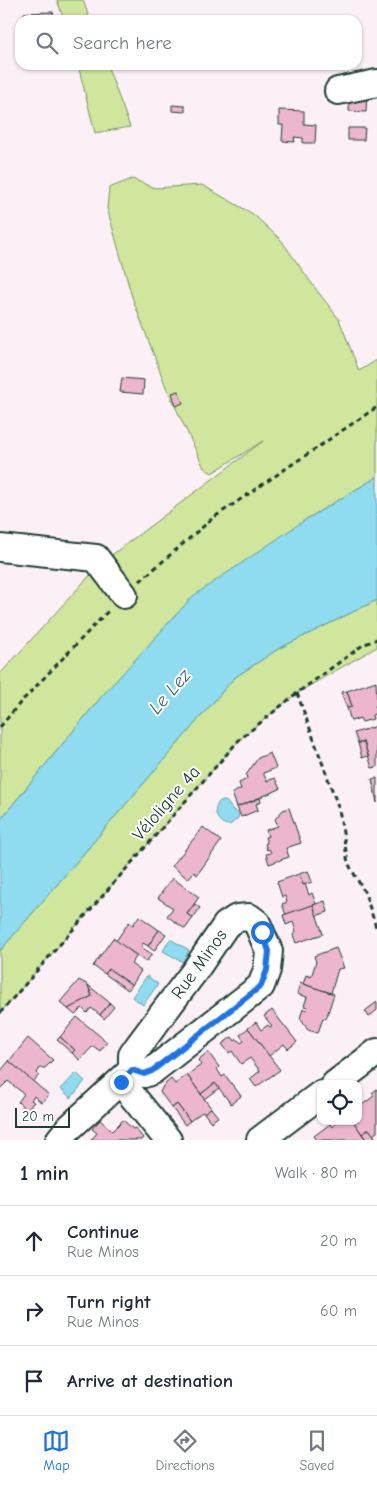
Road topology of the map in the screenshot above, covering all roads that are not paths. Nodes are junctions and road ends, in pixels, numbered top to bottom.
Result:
1 (377, 83) edge
2 (338, 91) dead end
3 (0, 548) edge
4 (124, 595) road end
5 (377, 1052) edge
6 (126, 1076) junction
7 (340, 1080) edge
8 (317, 1097) edge
9 (59, 1140) edge
10 (168, 1140) edge
11 (260, 1140) edge

1 - 2 street
3 - 4 street
5 - 7 street
6 - 6 street, Rue Minos
6 - 9 street
6 - 10 street
8 - 11 street

